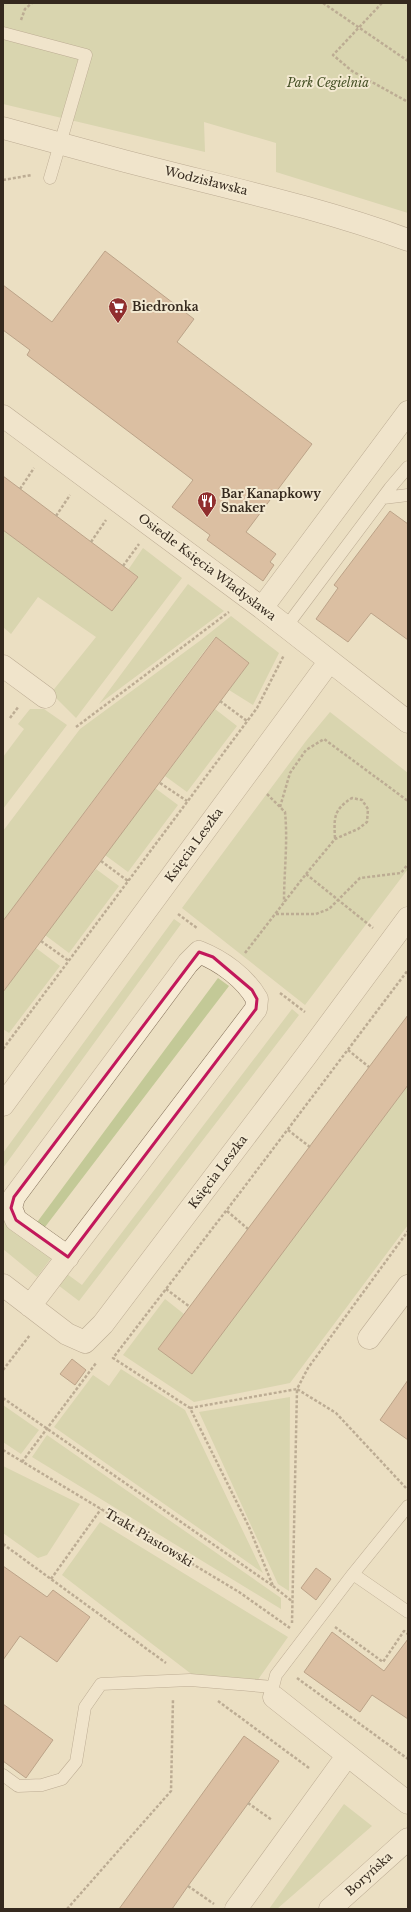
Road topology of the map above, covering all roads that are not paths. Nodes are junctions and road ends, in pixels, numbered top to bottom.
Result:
1 (3, 33) edge
2 (3, 128) edge
3 (60, 143) junction
4 (50, 178) dead end
5 (408, 240) edge
6 (408, 412) edge
7 (3, 416) edge
8 (408, 467) edge
9 (408, 495) edge
10 (383, 498) junction
11 (262, 608) junction
12 (286, 627) junction
13 (329, 662) junction
14 (3, 666) edge
15 (45, 697) dead end
16 (408, 722) edge
17 (408, 918) edge
18 (3, 1105) edge
19 (68, 1257) junction
20 (3, 1285) edge
21 (408, 1286) edge
22 (30, 1306) junction
23 (369, 1338) dead end
24 (408, 1506) edge
25 (353, 1574) junction
26 (408, 1612) edge
27 (273, 1692) junction
28 (347, 1756) junction
29 (3, 1775) edge
30 (408, 1803) edge
31 (408, 1839) edge
32 (236, 1909) edge
33 (330, 1909) edge

1 - 3 lane
2 - 3 street, Wodzisławska
3 - 4 lane
3 - 5 street, Wodzisławska
6 - 11 street
7 - 11 street, Osiedle Księcia Władysława
8 - 10 lane
9 - 10 lane
10 - 12 lane
11 - 12 street, Osiedle Księcia Władysława
12 - 13 street, Osiedle Księcia Władysława
13 - 16 street, Osiedle Księcia Władysława
13 - 18 street, Księcia Leszka
14 - 15 street
17 - 22 street, Księcia Leszka
19 - 19 street
19 - 22 street
20 - 22 street, Księcia Leszka
21 - 23 street
24 - 25 lane
25 - 26 lane
25 - 27 lane
27 - 28 street
27 - 29 lane
28 - 30 street
28 - 32 street
31 - 33 street, Boryńska

